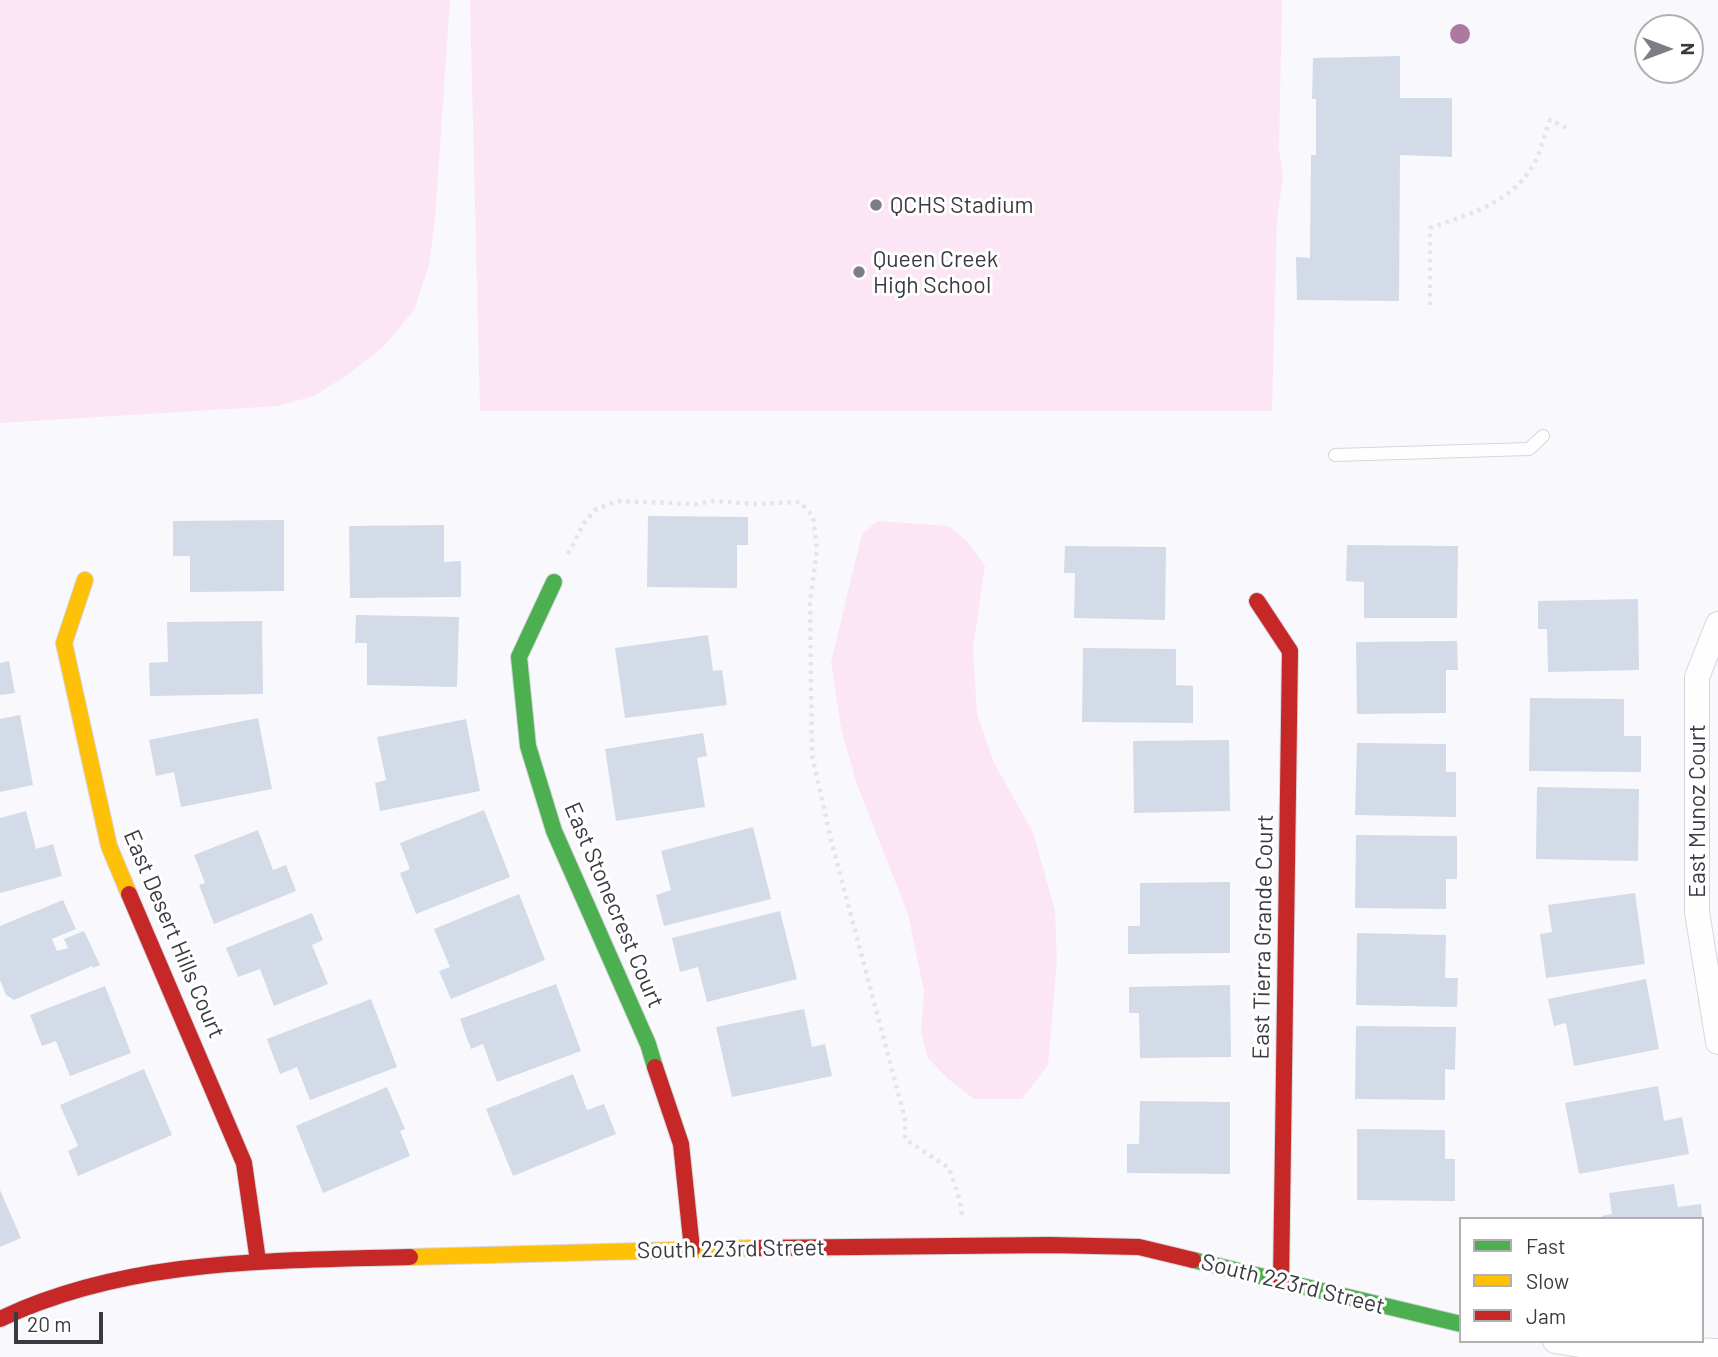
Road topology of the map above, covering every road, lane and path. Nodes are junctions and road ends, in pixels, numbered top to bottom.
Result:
1 (1567, 128) dead end
2 (1430, 305) dead end
3 (1544, 436) dead end
4 (1335, 455) dead end
5 (85, 580) dead end
6 (554, 582) joint
7 (1257, 601) dead end
8 (1718, 624) edge
9 (1718, 1042) edge
10 (967, 1245) junction
11 (692, 1249) junction
12 (258, 1261) junction
13 (1281, 1283) junction
14 (0, 1320) edge
15 (1459, 1324) edge
16 (1568, 1343) edge
17 (1718, 1351) edge

1 - 2 path
3 - 4 lane
5 - 12 street, East Desert Hills Court
6 - 10 path
6 - 11 street, East Stonecrest Court
7 - 13 street, East Tierra Grande Court
8 - 9 street, East Munoz Court
10 - 11 street, South 223rd Street
10 - 13 street, South 223rd Street
11 - 12 street, South 223rd Street
12 - 14 street, South 223rd Street
13 - 15 street, South 223rd Street
16 - 17 street

